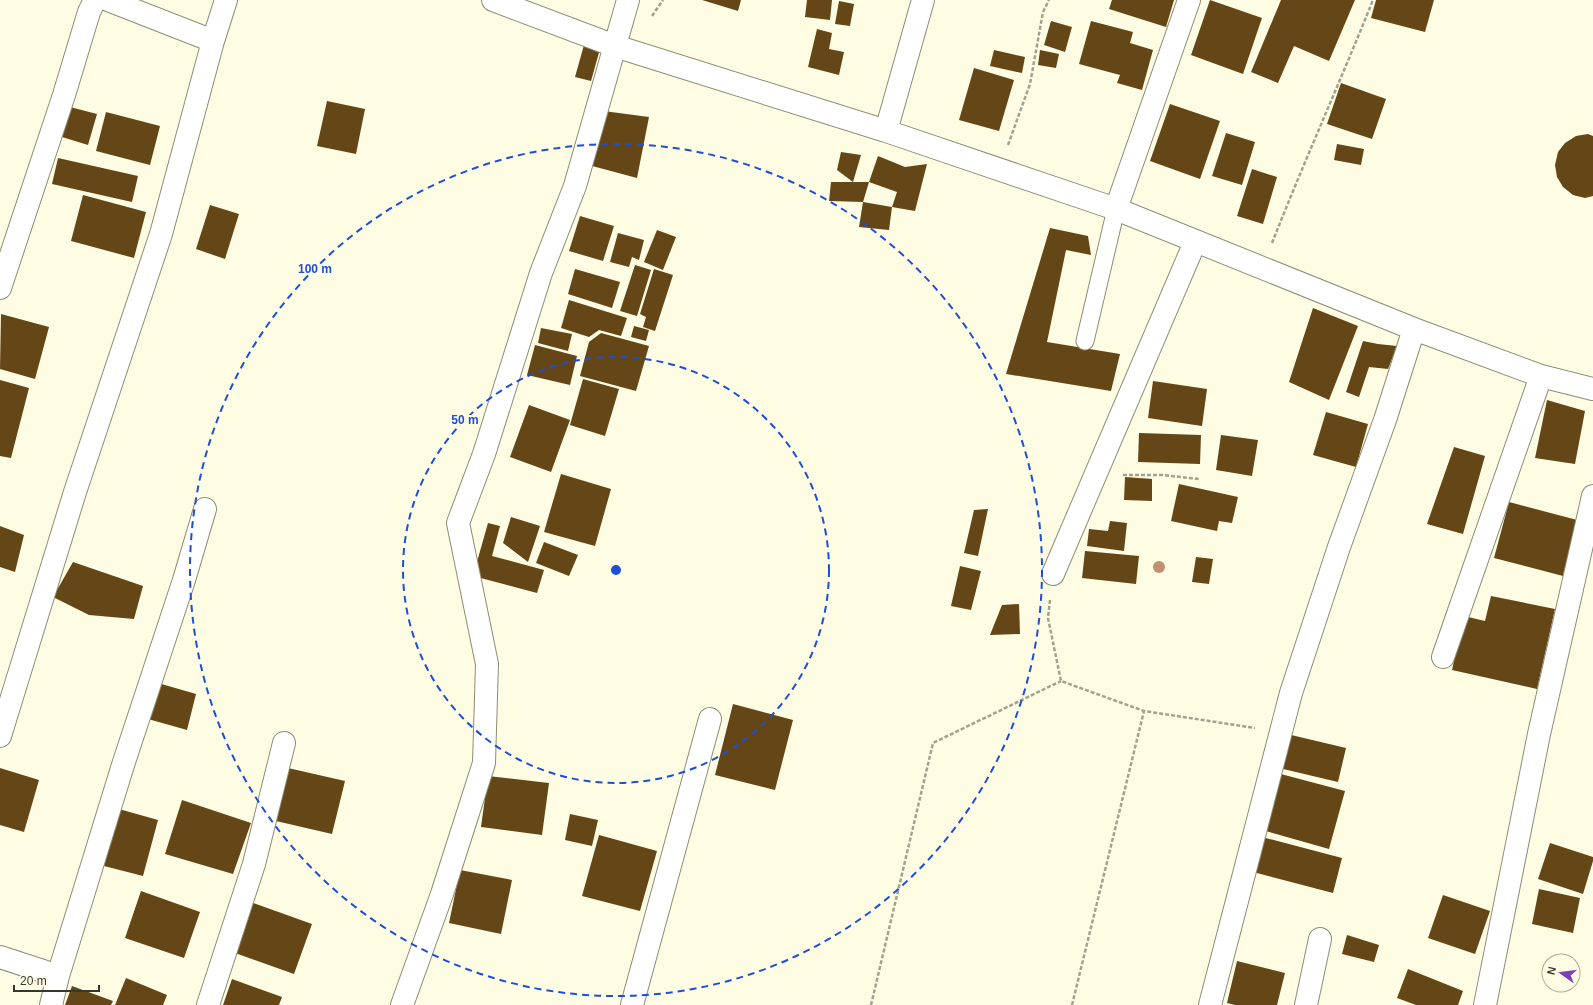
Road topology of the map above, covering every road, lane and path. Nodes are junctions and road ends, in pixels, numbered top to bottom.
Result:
1 (95, 0) edge
2 (108, 0) edge
3 (226, 0) edge
4 (493, 0) edge
5 (628, 0) edge
6 (923, 0) edge
7 (1048, 0) edge
8 (1189, 0) edge
9 (1373, 0) edge
10 (213, 41) junction
11 (615, 46) junction
12 (886, 131) junction
13 (999, 170) junction
14 (1116, 209) junction
15 (1196, 242) junction
16 (1262, 268) junction
17 (0, 288) edge
18 (1414, 329) junction
19 (1084, 342) dead end
20 (1541, 376) junction
21 (1593, 389) edge
22 (1097, 472) junction
23 (1199, 479) dead end
24 (1593, 496) edge
25 (204, 509) dead end
26 (1053, 574) joint
27 (1443, 657) dead end
28 (1061, 681) junction
29 (1144, 711) junction
30 (710, 719) dead end
31 (1281, 732) junction
32 (0, 736) edge
33 (284, 743) dead end
34 (1320, 939) dead end
35 (0, 957) edge
36 (58, 976) junction
37 (51, 1005) edge
38 (208, 1005) edge
39 (402, 1005) edge
40 (632, 1005) edge
41 (871, 1005) edge
42 (1072, 1005) edge
43 (1210, 1005) edge
44 (1306, 1005) edge
45 (1485, 1005) edge

1 - 17 street
2 - 10 street
3 - 10 street
4 - 11 street
5 - 11 street
6 - 12 street
7 - 13 path
8 - 14 street
9 - 16 path
10 - 32 street
11 - 12 street
11 - 39 street
12 - 13 street
13 - 14 street
14 - 15 street
14 - 19 lane
15 - 16 street
15 - 22 street
16 - 18 street
18 - 20 street
18 - 31 street
20 - 21 street
20 - 27 street
22 - 23 path
22 - 26 street
24 - 45 street
25 - 36 street
26 - 28 path
28 - 29 path
28 - 41 path
29 - 31 path
29 - 42 path
30 - 40 street
31 - 43 street
33 - 38 street
34 - 44 street
35 - 36 street
36 - 37 street

